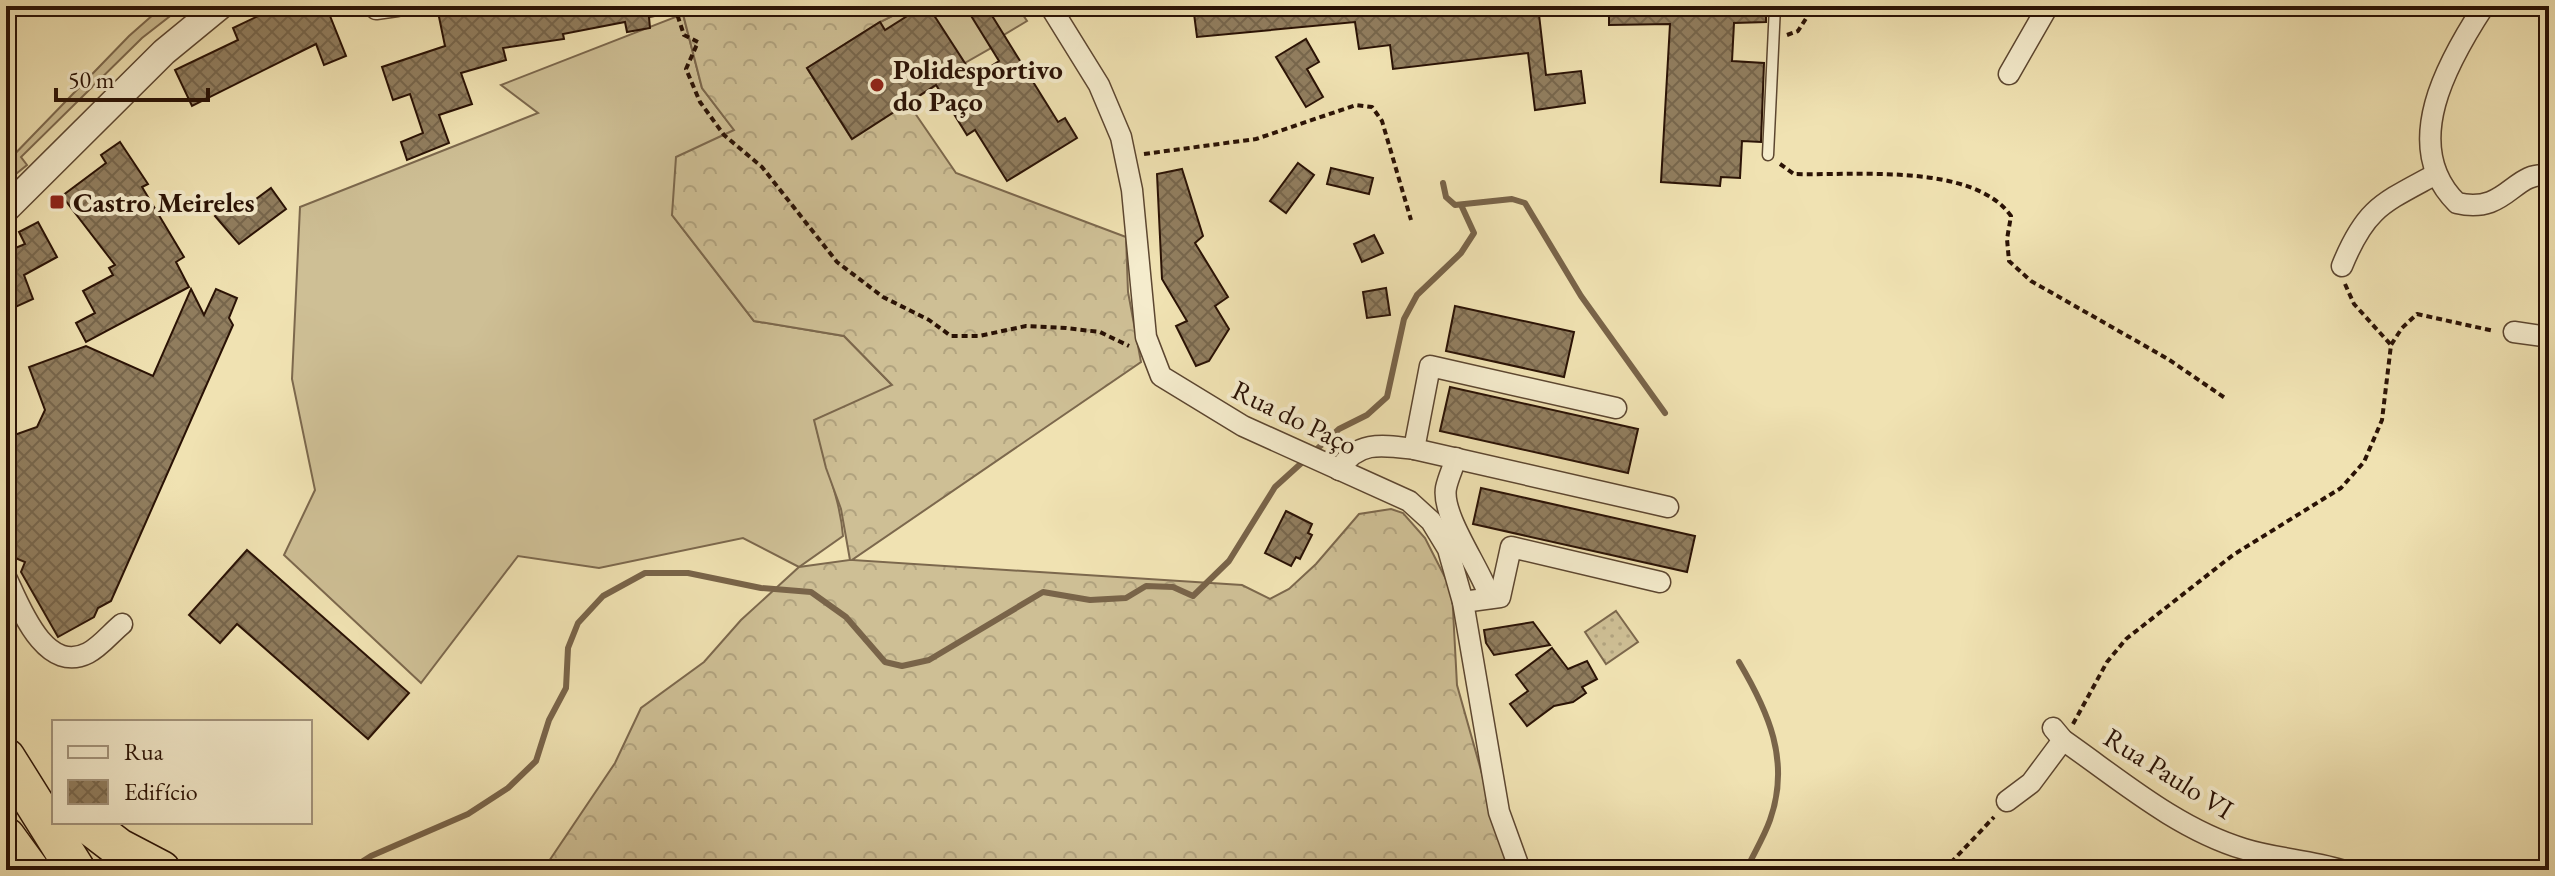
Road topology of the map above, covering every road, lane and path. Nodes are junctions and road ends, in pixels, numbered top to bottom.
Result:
1 (220, 6) edge
2 (375, 6) edge
3 (397, 6) edge
4 (679, 6) edge
5 (1050, 6) edge
6 (1775, 6) edge
7 (1814, 6) edge
8 (2048, 6) edge
9 (2484, 6) edge
10 (1775, 40) junction
11 (2009, 74) dead end
12 (1768, 155) joint
13 (1126, 156) junction
14 (2436, 174) junction
15 (2549, 176) edge
16 (6, 209) edge
17 (1411, 220) dead end
18 (2342, 266) joint
19 (2514, 332) joint
20 (2549, 337) edge
21 (2391, 345) junction
22 (1152, 357) junction
23 (2225, 398) dead end
24 (1616, 408) dead end
25 (1414, 449) junction
26 (1456, 458) junction
27 (1330, 466) junction
28 (1668, 507) dead end
29 (6, 577) edge
30 (1660, 582) dead end
31 (1490, 598) junction
32 (1463, 602) junction
33 (122, 624) dead end
34 (2058, 734) junction
35 (6, 739) edge
36 (6, 758) edge
37 (52, 793) edge
38 (2007, 801) joint
39 (88, 824) edge
40 (6, 837) edge
41 (30, 870) edge
42 (76, 870) edge
43 (161, 870) edge
44 (1520, 870) edge
45 (1944, 870) edge
46 (2341, 870) edge

1 - 16 street
2 - 3 street
4 - 22 path
5 - 13 street, Rua do Paço
6 - 10 lane
7 - 10 path
8 - 11 street
9 - 14 street
10 - 12 lane
12 - 23 path
13 - 17 path
13 - 22 street, Rua do Paço
14 - 15 street
14 - 18 street
18 - 21 path
19 - 20 street
19 - 21 path
21 - 34 path
22 - 27 street, Rua do Paço
24 - 25 street
25 - 26 street
25 - 27 street
26 - 28 street
26 - 31 street
27 - 32 street, Rua do Paço
29 - 33 street
30 - 31 street
31 - 32 street
32 - 44 street, Rua do Paço
34 - 38 street, Rua Paulo VI
34 - 46 street, Rua Paulo VI
35 - 37 highway
36 - 42 highway
38 - 45 path
39 - 43 highway
40 - 41 highway

